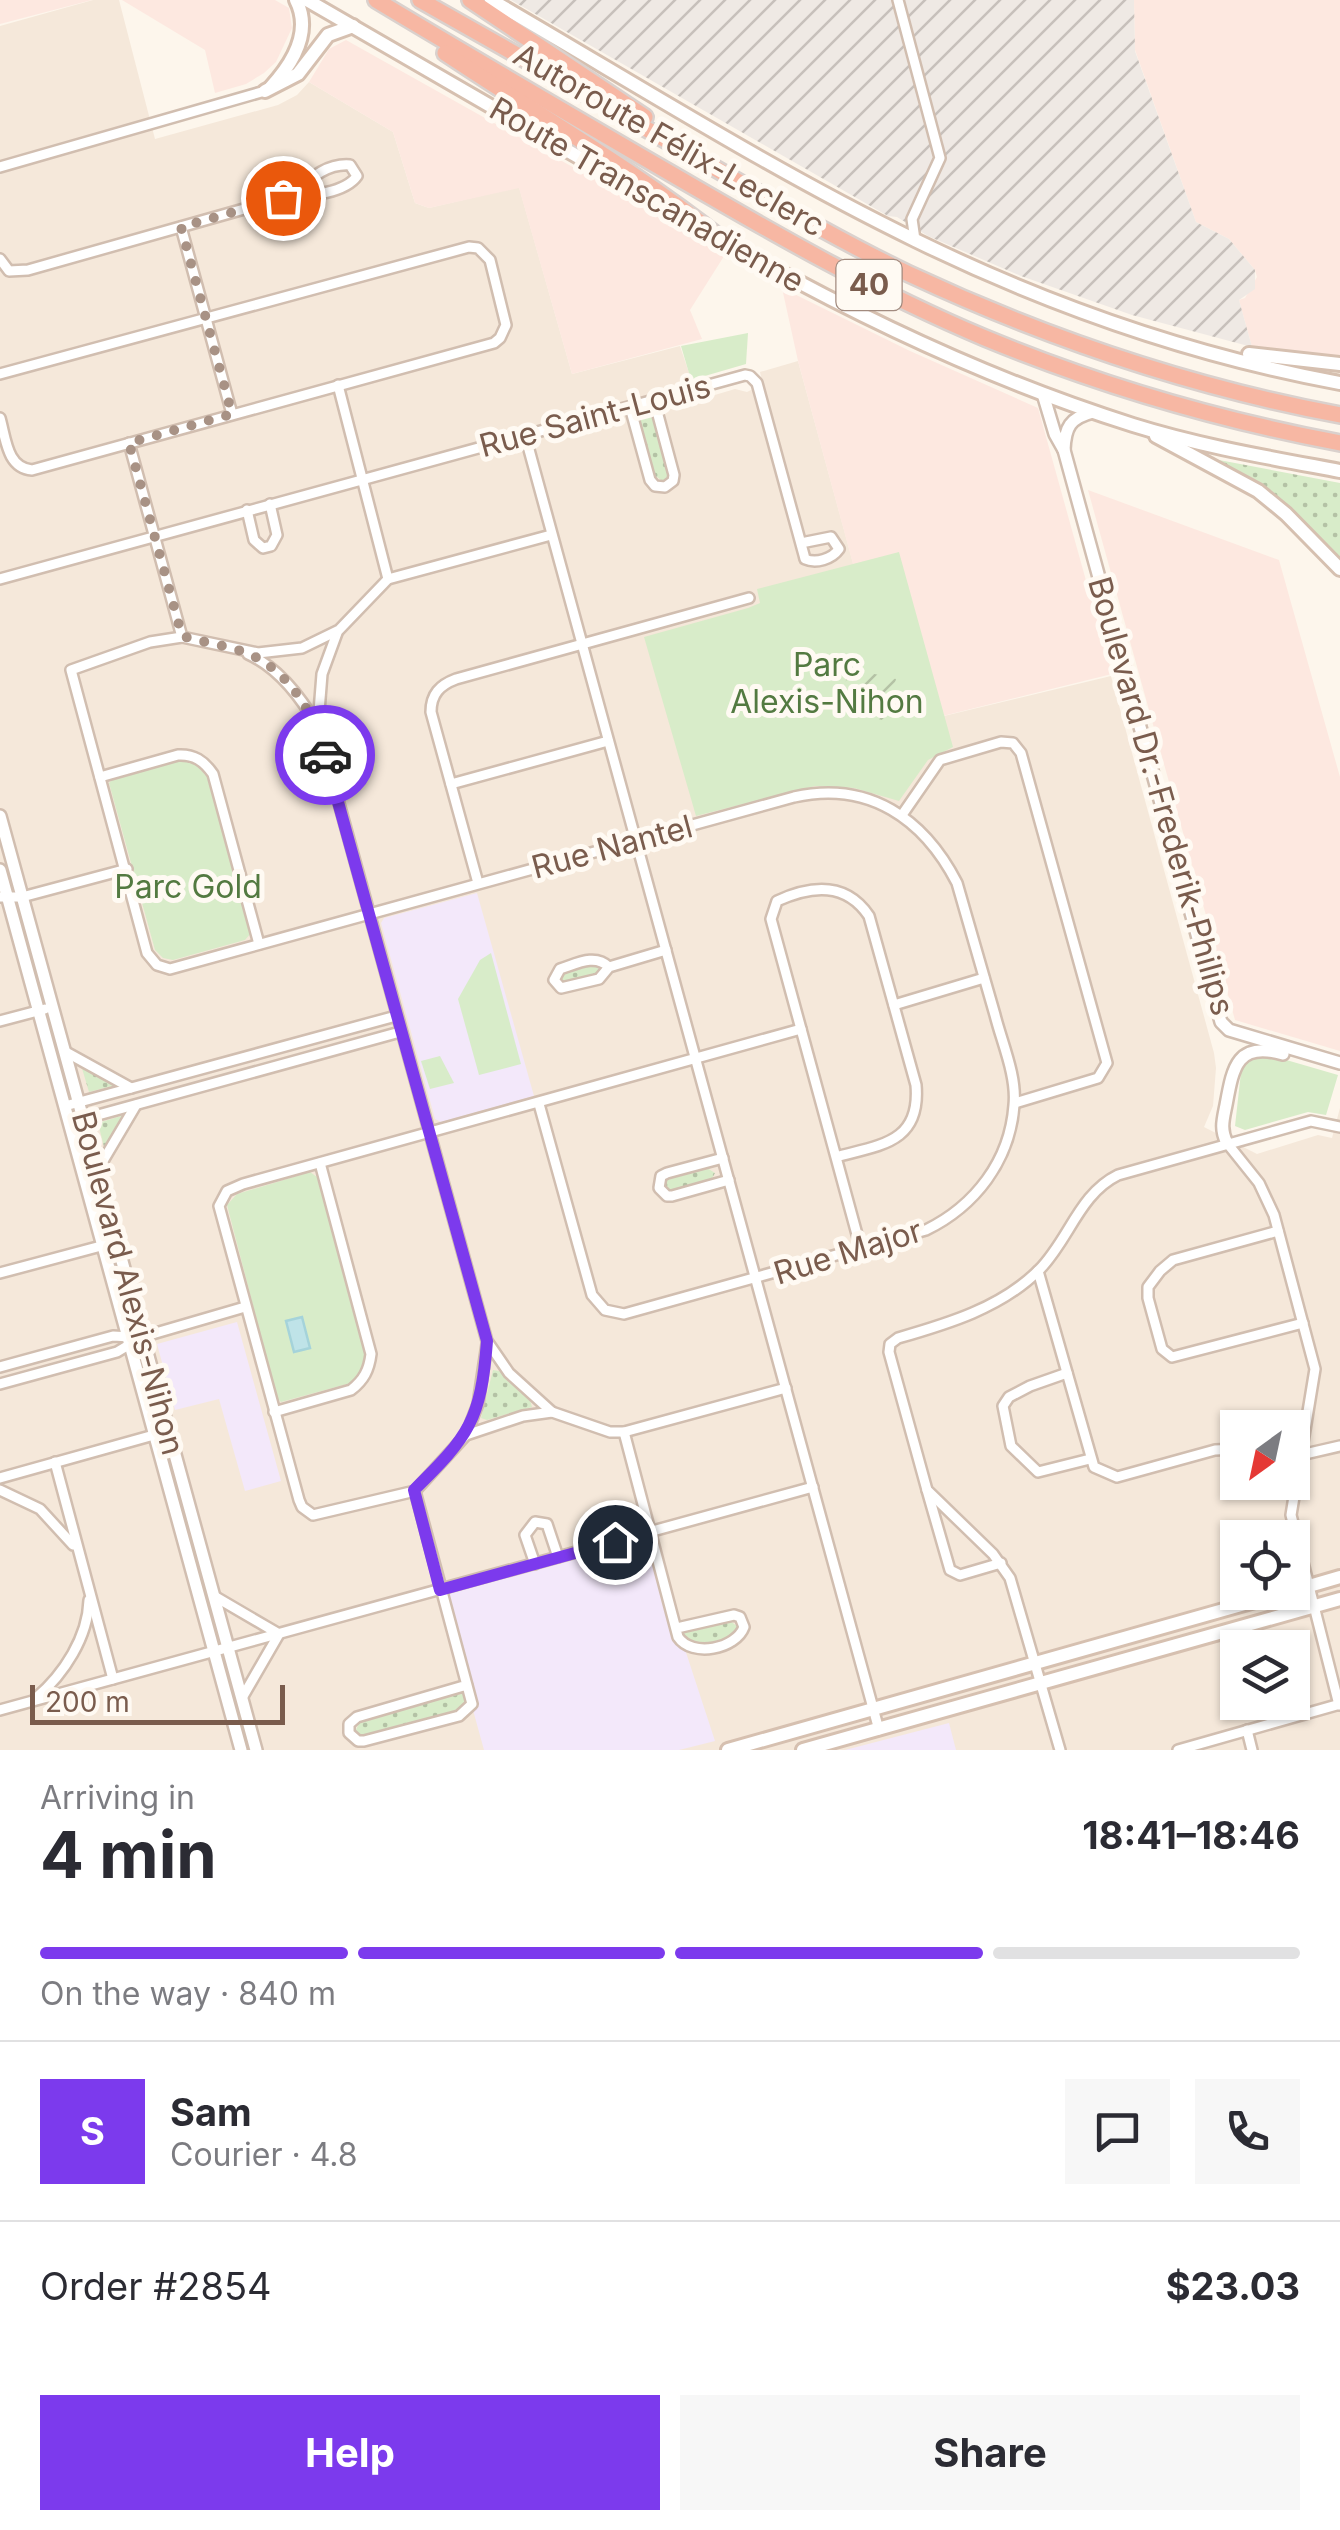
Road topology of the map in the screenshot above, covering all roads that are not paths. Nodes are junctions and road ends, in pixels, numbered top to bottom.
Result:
1 (296, 0) edge
2 (308, 0) edge
3 (420, 0) edge
4 (470, 0) edge
5 (491, 0) edge
6 (898, 0) edge
7 (380, 2) edge
8 (353, 26) junction
9 (265, 91) junction
10 (0, 166) edge
11 (740, 182) junction
12 (290, 196) junction
13 (912, 219) junction
14 (181, 227) junction
15 (892, 229) junction
16 (915, 240) junction
17 (724, 241) junction
18 (0, 259) edge
19 (206, 318) junction
20 (1192, 346) junction
21 (1340, 364) edge
22 (0, 374) edge
23 (1340, 384) edge
24 (338, 385) junction
25 (1043, 394) junction
26 (654, 400) junction
27 (630, 407) junction
28 (1094, 412) junction
29 (232, 414) junction
30 (1340, 415) edge
31 (0, 418) edge
32 (1136, 426) junction
33 (524, 435) junction
34 (129, 443) junction
35 (1340, 443) edge
36 (1064, 450) junction
37 (1340, 471) edge
38 (364, 480) junction
39 (270, 504) junction
40 (247, 510) junction
41 (152, 535) junction
42 (551, 535) junction
43 (801, 543) dead end
44 (1340, 569) edge
45 (0, 579) edge
46 (388, 579) junction
47 (749, 598) dead end
48 (339, 630) junction
49 (182, 636) junction
50 (582, 644) junction
51 (242, 651) junction
52 (318, 727) junction
53 (608, 741) junction
54 (100, 776) junction
55 (452, 784) junction
56 (902, 814) junction
57 (0, 816) edge
58 (636, 840) junction
59 (126, 869) junction
60 (0, 870) edge
61 (478, 883) junction
62 (22, 897) junction
63 (4, 902) edge
64 (369, 912) junction
65 (260, 944) junction
66 (666, 950) junction
67 (609, 967) junction
68 (984, 978) junction
69 (894, 1005) junction
70 (52, 1007) junction
71 (38, 1010) junction
72 (396, 1016) junction
73 (0, 1021) edge
74 (801, 1029) junction
75 (400, 1032) junction
76 (64, 1051) junction
77 (696, 1058) junction
78 (1340, 1067) edge
79 (131, 1088) junction
80 (78, 1102) junction
81 (1015, 1103) junction
82 (539, 1104) junction
83 (136, 1105) junction
84 (65, 1106) junction
85 (76, 1121) junction
86 (1340, 1127) edge
87 (430, 1133) junction
88 (1227, 1143) junction
89 (836, 1157) junction
90 (723, 1158) junction
91 (320, 1163) junction
92 (97, 1171) junction
93 (729, 1180) junction
94 (1278, 1231) junction
95 (110, 1244) junction
96 (861, 1249) junction
97 (1, 1271) edge
98 (1038, 1271) junction
99 (757, 1280) junction
100 (245, 1307) junction
101 (1303, 1323) junction
102 (142, 1337) junction
103 (129, 1340) junction
104 (487, 1341) junction
105 (0, 1367) edge
106 (1067, 1373) junction
107 (0, 1384) edge
108 (786, 1388) junction
109 (1307, 1410) edge
110 (274, 1412) junction
111 (552, 1412) junction
112 (624, 1432) junction
113 (162, 1433) junction
114 (466, 1434) junction
115 (1340, 1446) edge
116 (1220, 1450) edge
117 (1310, 1453) edge
118 (1090, 1459) junction
119 (55, 1462) junction
120 (0, 1478) edge
121 (813, 1488) junction
122 (0, 1490) edge
123 (414, 1490) junction
124 (927, 1490) junction
125 (652, 1532) junction
126 (77, 1551) junction
127 (558, 1557) junction
128 (1001, 1563) junction
129 (535, 1564) junction
130 (1340, 1577) edge
131 (1310, 1586) edge
132 (440, 1590) junction
133 (1310, 1590) edge
134 (90, 1592) junction
135 (214, 1596) junction
136 (1340, 1599) edge
137 (1314, 1606) junction
138 (1226, 1610) edge
139 (678, 1628) junction
140 (279, 1634) junction
141 (229, 1648) junction
142 (214, 1652) junction
143 (1035, 1664) junction
144 (113, 1678) junction
145 (466, 1685) junction
146 (1041, 1685) junction
147 (242, 1698) junction
148 (34, 1700) junction
149 (1339, 1705) edge
150 (0, 1710) edge
151 (874, 1711) junction
152 (879, 1730) junction
153 (1247, 1730) junction
154 (241, 1750) edge
155 (256, 1750) edge
156 (728, 1750) edge
157 (803, 1750) edge
158 (1060, 1750) edge
159 (1178, 1750) edge
160 (1252, 1750) edge

1 - 9 main road
2 - 8 main road, Route Transcanadienne
3 - 11 highway, Autoroute Félix-Leclerc / 40
4 - 11 highway
5 - 15 main road
6 - 13 street
7 - 17 highway
7 - 35 highway, Autoroute Félix-Leclerc / 40
8 - 9 main road
8 - 17 main road, Route Transcanadienne
9 - 10 street
11 - 30 highway, Autoroute Félix-Leclerc / 40
12 - 12 street
12 - 14 street
13 - 15 street
13 - 16 street
14 - 18 street
14 - 19 street
15 - 16 main road
16 - 20 main road
17 - 25 main road, Route Transcanadienne
19 - 22 street
19 - 24 street
19 - 29 street
20 - 21 main road
20 - 23 main road
24 - 29 street
24 - 38 street
25 - 28 main road, Route Transcanadienne
25 - 36 street
26 - 27 street, Rue Saint-Louis
26 - 27 street
26 - 43 street, Rue Saint-Louis
27 - 33 street, Rue Saint-Louis
28 - 32 main road, Route Transcanadienne
28 - 36 street
29 - 34 street
31 - 34 street
32 - 37 main road, Route Transcanadienne
32 - 44 main road
33 - 38 street, Rue Saint-Louis
33 - 42 street
34 - 41 street
36 - 78 street, Boulevard Dr.-Frederik-Philips
38 - 39 street, Rue Saint-Louis
38 - 46 street
39 - 40 street, Rue Saint-Louis
39 - 40 street
40 - 41 street, Rue Saint-Louis
41 - 45 street, Rue Saint-Louis
41 - 49 street
42 - 46 street
42 - 50 street
46 - 48 street
47 - 50 street
48 - 51 street
48 - 52 street
49 - 51 street
49 - 54 street
50 - 53 street
50 - 55 street
51 - 52 street
52 - 64 street
53 - 55 street
53 - 58 street
54 - 59 street
54 - 65 street
55 - 61 street
56 - 58 street, Rue Nantel
56 - 68 street, Rue Nantel
56 - 81 street
57 - 62 street, Boulevard Alexis-Nihon
58 - 61 street, Rue Nantel
58 - 66 street
59 - 62 street
59 - 65 street, Rue Nantel
60 - 63 street, Boulevard Alexis-Nihon
61 - 64 street, Rue Nantel
62 - 63 street
62 - 70 street, Boulevard Alexis-Nihon
63 - 71 street, Boulevard Alexis-Nihon
64 - 65 street, Rue Nantel
64 - 72 street
66 - 67 street
66 - 77 street
67 - 67 street
68 - 69 street
68 - 81 street, Rue Major
69 - 74 street
69 - 89 street
70 - 71 street
70 - 76 street, Boulevard Alexis-Nihon
71 - 73 street
71 - 84 street, Boulevard Alexis-Nihon
72 - 75 street
72 - 79 street
74 - 77 street
74 - 89 street
75 - 83 street
75 - 87 street
76 - 79 street
76 - 80 street, Boulevard Alexis-Nihon
77 - 82 street
77 - 90 street
78 - 88 street, Boulevard Dr.-Frederik-Philips
79 - 80 street
80 - 84 street
80 - 85 street, Boulevard Alexis-Nihon
81 - 96 street, Rue Major
82 - 87 street
82 - 99 street, Rue Major
83 - 85 street
83 - 92 street
84 - 85 street, Boulevard Alexis-Nihon
85 - 92 street, Boulevard Alexis-Nihon
85 - 95 street, Boulevard Alexis-Nihon
86 - 88 street
87 - 91 street
87 - 104 street
88 - 94 street
88 - 98 street
89 - 96 street
90 - 93 street
90 - 93 street
91 - 100 street
91 - 110 street
92 - 95 street, Boulevard Alexis-Nihon
93 - 99 street
94 - 101 street
94 - 101 street
95 - 97 street
95 - 102 street, Boulevard Alexis-Nihon
95 - 103 street, Boulevard Alexis-Nihon
96 - 99 street, Rue Major
98 - 106 street
98 - 124 street
99 - 108 street
100 - 102 street
100 - 110 street
101 - 109 street
102 - 103 street
102 - 113 street, Boulevard Alexis-Nihon
103 - 105 street
103 - 107 street
103 - 113 street, Boulevard Alexis-Nihon
104 - 111 street
104 - 114 street
106 - 118 street
106 - 118 street
108 - 112 street
108 - 121 street
110 - 123 street
111 - 112 street
111 - 114 street
112 - 125 street
113 - 119 street
113 - 135 street, Boulevard Alexis-Nihon
113 - 142 street, Boulevard Alexis-Nihon
114 - 123 street
115 - 117 street
116 - 118 street
119 - 120 street
119 - 126 street
121 - 125 street
121 - 151 street
122 - 126 street
123 - 132 street
124 - 128 street
124 - 128 street
125 - 127 street
125 - 139 street
126 - 134 street
127 - 129 street
127 - 129 street
128 - 143 street
129 - 132 street
130 - 131 main road
132 - 140 street
132 - 145 street
133 - 137 street
134 - 144 street
134 - 148 street
135 - 140 street
135 - 141 street, Boulevard Alexis-Nihon
136 - 137 main road
137 - 146 main road
137 - 149 street
138 - 143 main road
139 - 139 street
140 - 141 street
140 - 147 street
141 - 142 street
141 - 147 street, Boulevard Alexis-Nihon
142 - 144 street
142 - 154 street, Boulevard Alexis-Nihon
143 - 146 street
143 - 151 main road
144 - 148 street
145 - 145 street
146 - 152 main road
146 - 158 street
147 - 155 street, Boulevard Alexis-Nihon
148 - 150 street
149 - 153 street
151 - 152 street
151 - 156 main road
152 - 157 main road
153 - 159 street
153 - 160 street

